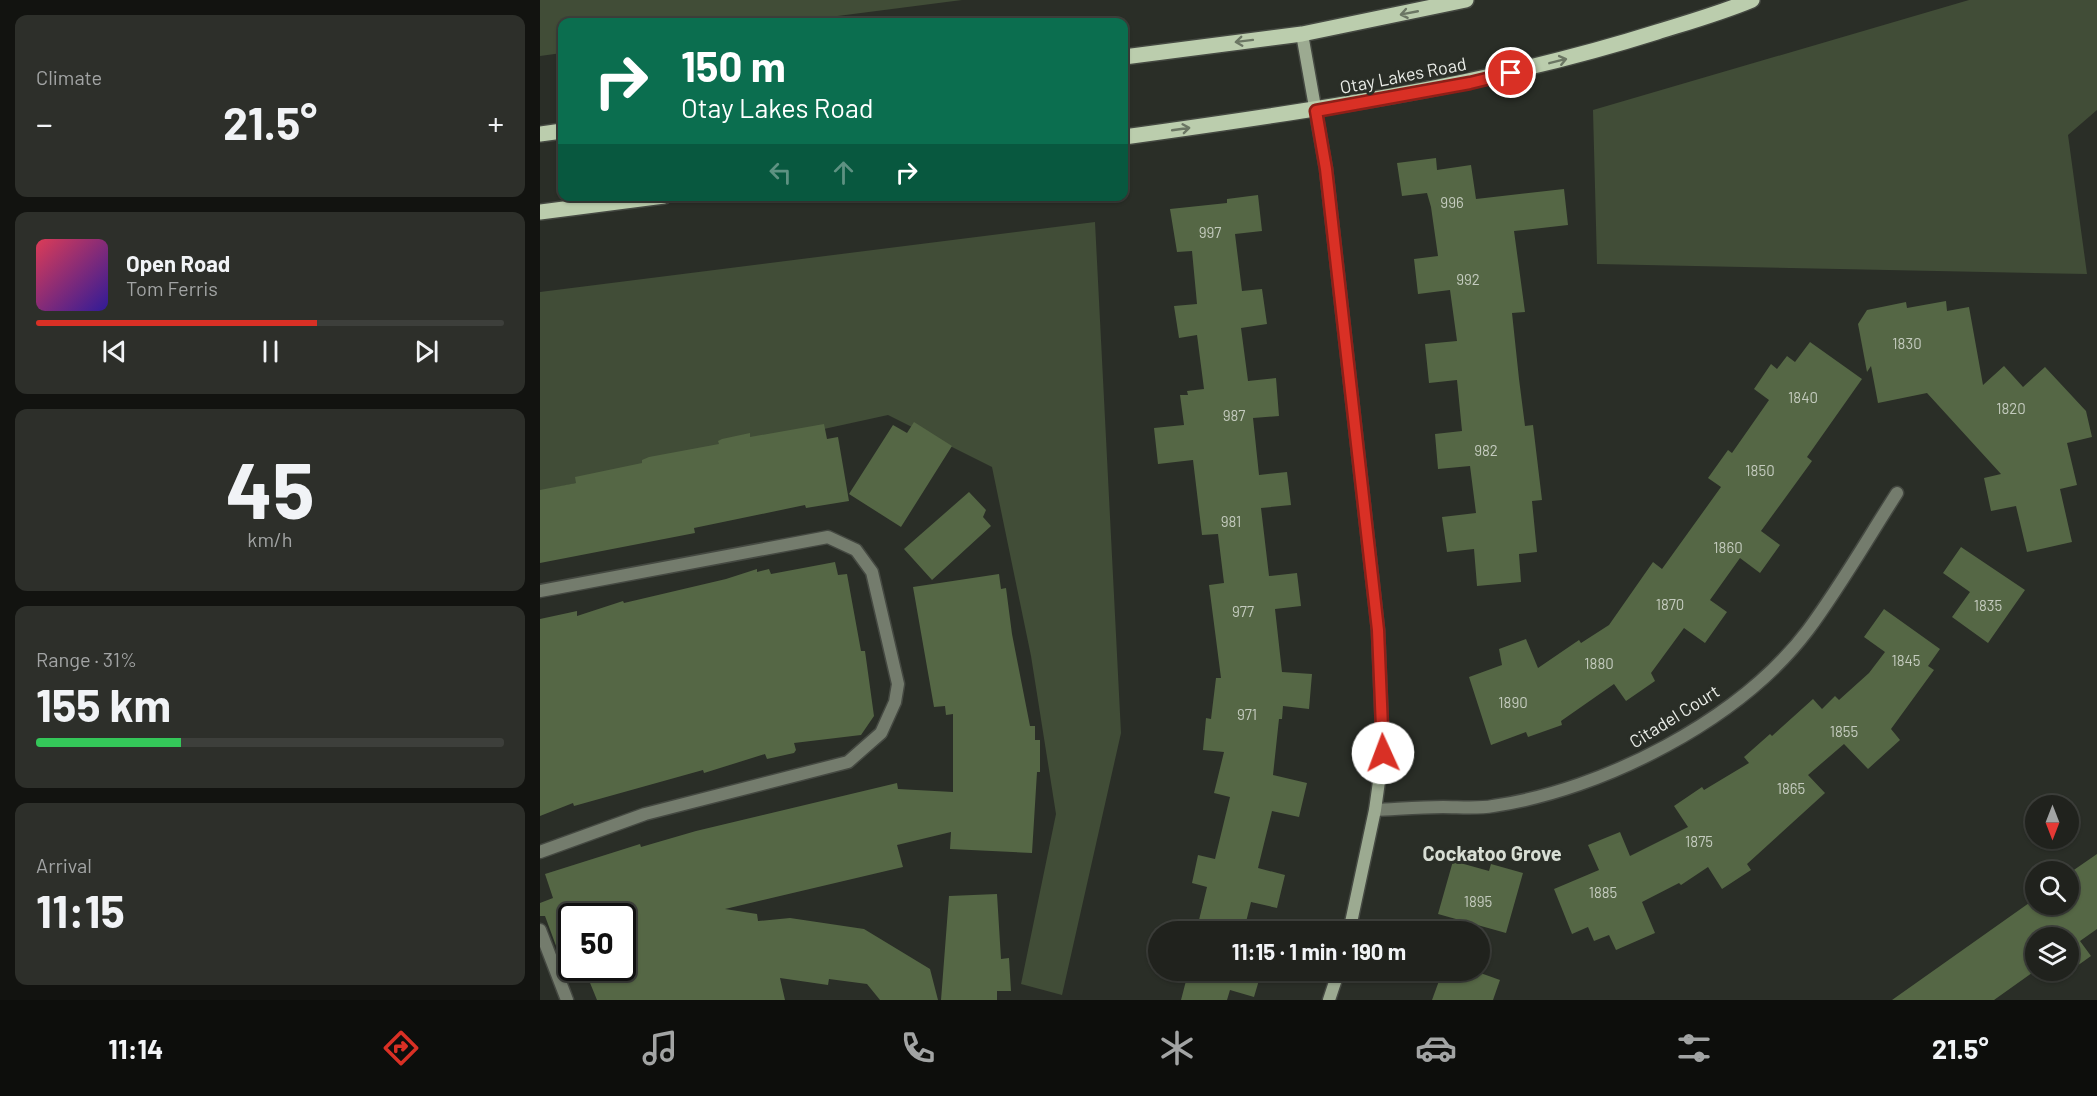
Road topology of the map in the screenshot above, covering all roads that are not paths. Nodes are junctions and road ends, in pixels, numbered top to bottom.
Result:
1 (1467, 0) edge
2 (1752, 0) edge
3 (1302, 34) junction
4 (1128, 56) edge
5 (1316, 111) junction
6 (558, 132) edge
7 (540, 134) edge
8 (1128, 136) edge
9 (625, 201) edge
10 (540, 212) edge
11 (1897, 493) dead end
12 (540, 591) edge
13 (1375, 810) junction
14 (540, 852) edge
15 (1351, 921) edge
16 (540, 930) edge
17 (1335, 981) edge
18 (567, 1000) edge
19 (1329, 1000) edge

1 -> 3 main road
5 -> 2 main road, Otay Lakes Road
3 -> 4 main road
3 - 5 main road
8 -> 5 main road, Otay Lakes Road
5 - 13 main road
6 - 7 main road
9 - 10 main road
11 - 13 street, Citadel Court
12 - 14 street
13 - 15 main road
16 - 18 street
17 - 19 main road

